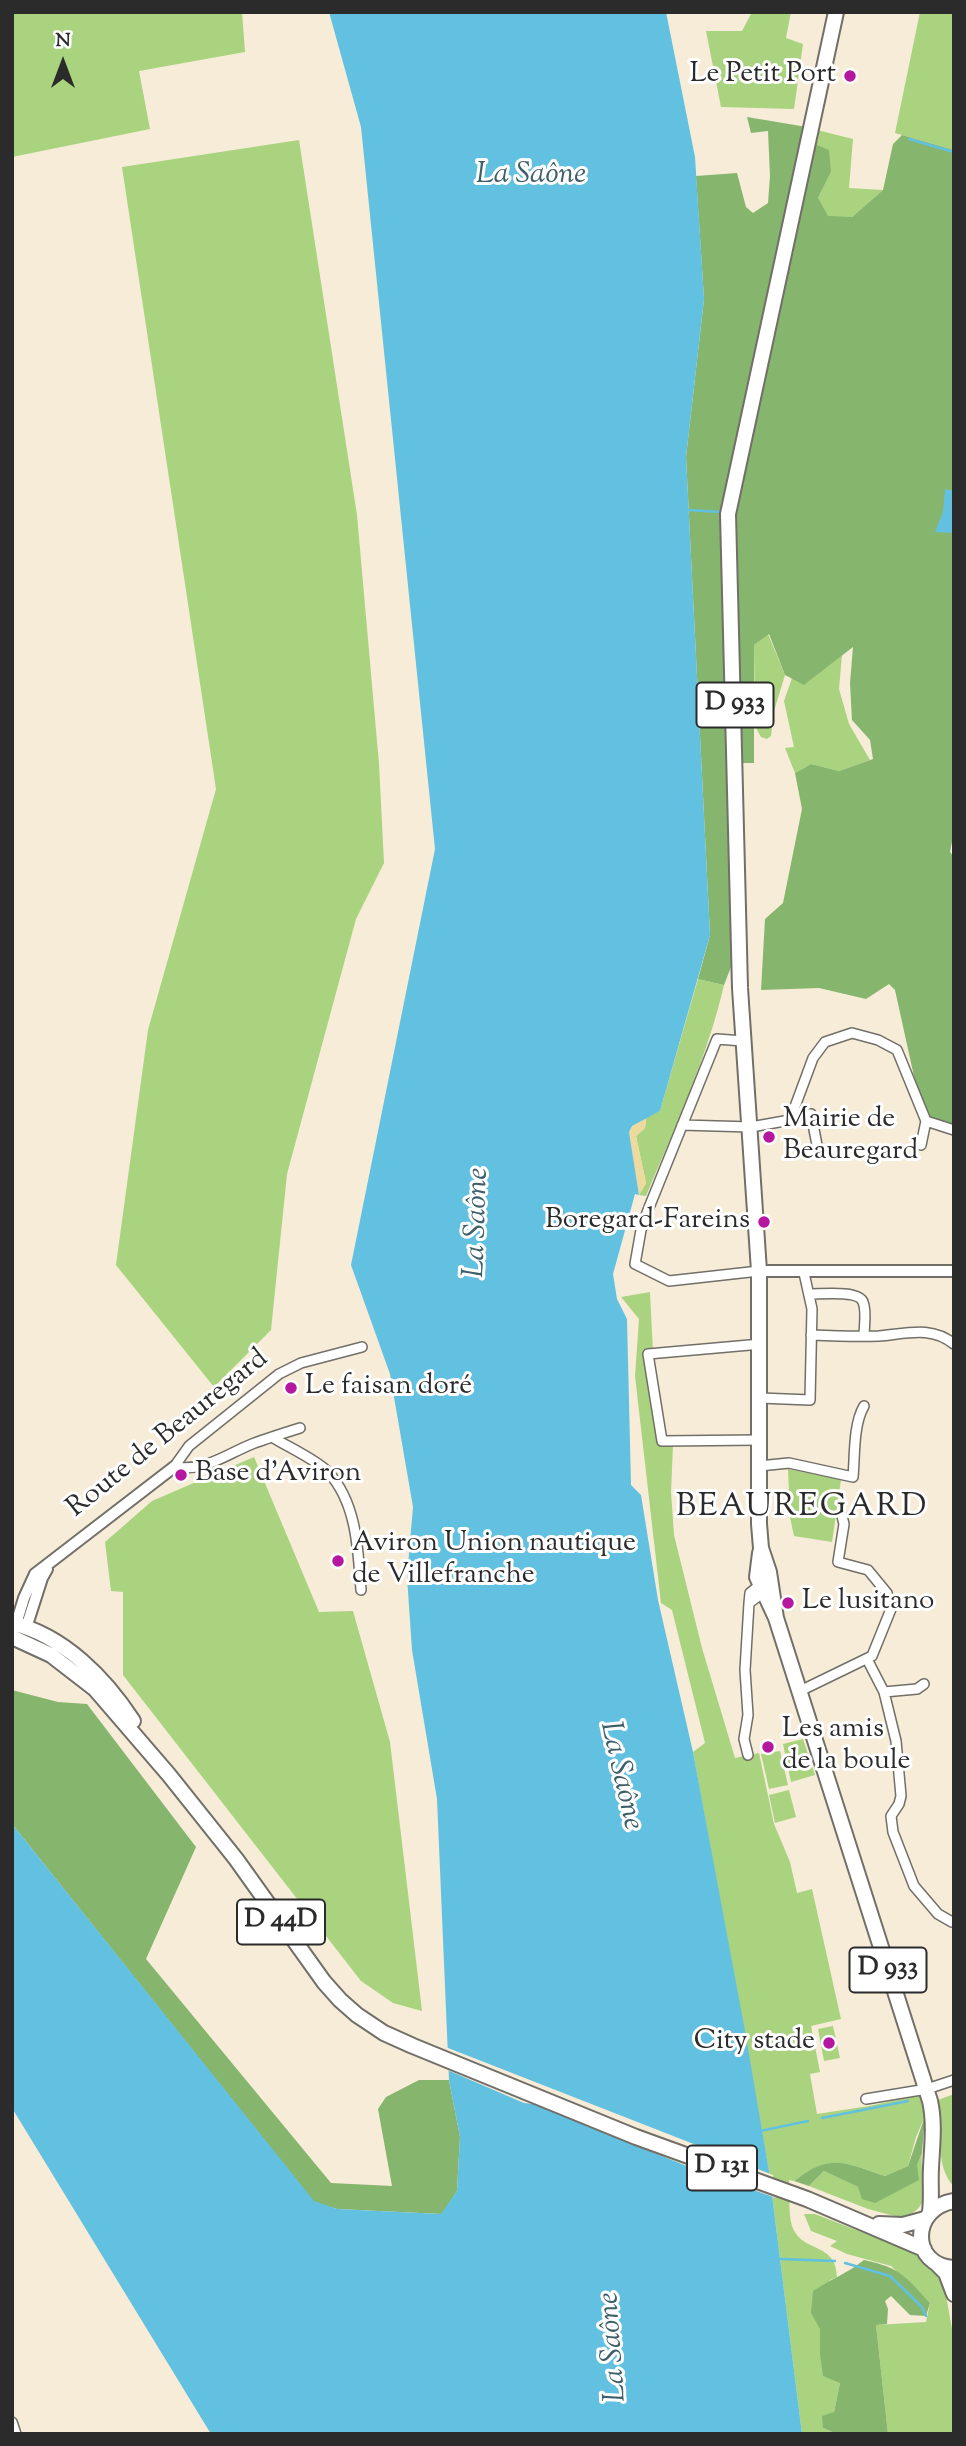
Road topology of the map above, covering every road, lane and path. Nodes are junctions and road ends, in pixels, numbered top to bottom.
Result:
1 (836, 12) edge
2 (743, 1041) junction
3 (793, 1114) junction
4 (926, 1121) junction
5 (682, 1125) junction
6 (751, 1127) junction
7 (954, 1130) edge
8 (817, 1145) dead end
9 (921, 1145) dead end
10 (760, 1271) junction
11 (954, 1271) edge
12 (804, 1273) junction
13 (810, 1294) junction
14 (811, 1335) junction
15 (864, 1336) junction
16 (954, 1343) edge
17 (761, 1344) junction
18 (362, 1347) dead end
19 (760, 1398) junction
20 (864, 1406) dead end
21 (300, 1428) dead end
22 (272, 1437) junction
23 (759, 1440) junction
24 (759, 1466) junction
25 (174, 1467) junction
26 (842, 1516) dead end
27 (766, 1587) junction
28 (361, 1590) dead end
29 (16, 1630) edge
30 (867, 1659) junction
31 (924, 1684) dead end
32 (800, 1691) junction
33 (884, 1692) junction
34 (748, 1755) dead end
35 (952, 1922) dead end
36 (954, 2081) edge
37 (927, 2088) junction
38 (866, 2099) dead end
39 (636, 2137) joint
40 (932, 2159) junction
41 (954, 2201) edge
42 (927, 2215) junction
43 (860, 2221) junction
44 (924, 2249) junction
45 (939, 2264) junction
46 (954, 2268) edge
47 (954, 2294) edge
48 (12, 2422) edge
49 (16, 2434) edge

1 - 2 main road, D 933
2 - 5 street
2 - 6 main road, D 933
3 - 4 street
3 - 6 street
3 - 8 street
4 - 7 street
4 - 9 street
5 - 6 street
5 - 10 street
6 - 10 main road, D 933
10 - 12 street
10 - 17 main road, D 933
11 - 12 street
12 - 13 street
13 - 14 street
13 - 15 street
14 - 15 street
14 - 19 street
15 - 16 street
17 - 19 main road, D 933
17 - 23 street
18 - 25 street, Route de Beauregard
19 - 23 main road, D 933
20 - 24 street
21 - 22 street
22 - 25 street
22 - 28 street
23 - 24 main road, D 933
24 - 27 main road, D 933
25 - 29 street, Route de Beauregard
26 - 30 street
27 - 32 main road, D 933
27 - 34 street
29 - 39 main road, D 44D
30 - 32 street
30 - 33 street
31 - 33 street
32 - 37 main road, D 933
33 - 35 street
36 - 37 street
37 - 38 street
37 - 40 main road, D 933
39 - 43 main road, D 131
40 - 41 main road, D 933
40 - 42 main road, D 933
41 - 42 main road
42 - 43 main road, D 131
42 - 44 main road
43 - 44 main road, D 131
44 - 45 main road
45 - 46 main road
45 - 47 main road
48 - 49 street

